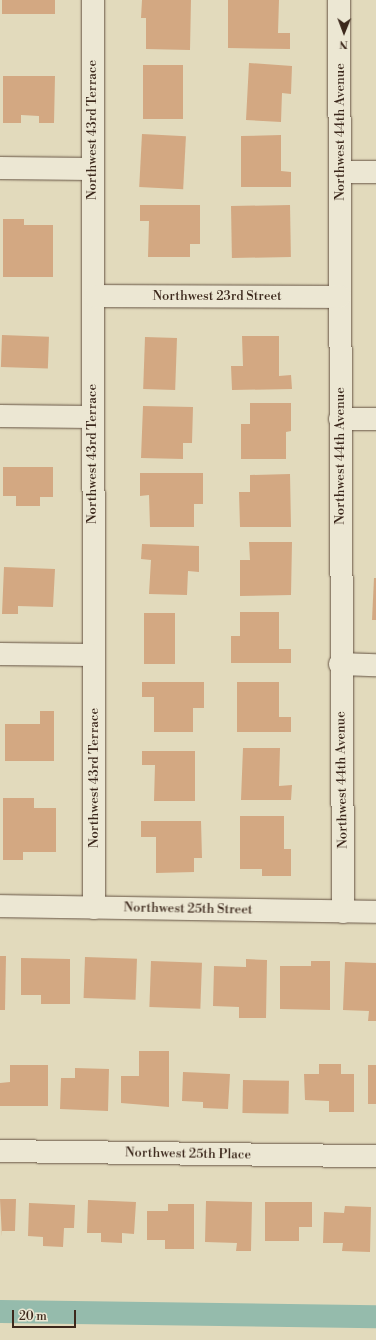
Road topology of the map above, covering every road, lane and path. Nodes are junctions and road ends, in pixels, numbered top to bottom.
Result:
1 (93, 0) edge
2 (339, 0) edge
3 (0, 168) edge
4 (91, 170) junction
5 (341, 172) junction
6 (376, 172) edge
7 (95, 296) junction
8 (340, 297) junction
9 (0, 416) edge
10 (91, 417) junction
11 (340, 419) junction
12 (376, 419) edge
13 (0, 654) edge
14 (94, 655) junction
15 (340, 664) junction
16 (376, 665) edge
17 (0, 906) edge
18 (94, 908) junction
19 (343, 912) junction
20 (376, 912) edge
21 (0, 1151) edge
22 (376, 1156) edge

1 - 4 street, Northwest 43rd Terrace
2 - 5 street, Northwest 44th Avenue
3 - 4 street
4 - 7 street, Northwest 43rd Terrace
5 - 6 street
5 - 8 street, Northwest 44th Avenue
7 - 8 street, Northwest 23rd Street
7 - 10 street, Northwest 43rd Terrace
8 - 11 street, Northwest 44th Avenue
9 - 10 street
10 - 14 street, Northwest 43rd Terrace
11 - 12 street
11 - 15 street, Northwest 44th Avenue
13 - 14 street
14 - 18 street, Northwest 43rd Terrace
15 - 16 street
15 - 19 street, Northwest 44th Avenue
17 - 18 street, Northwest 25th Street
18 - 19 street, Northwest 25th Street
19 - 20 street, Northwest 25th Street
21 - 22 street, Northwest 25th Place

